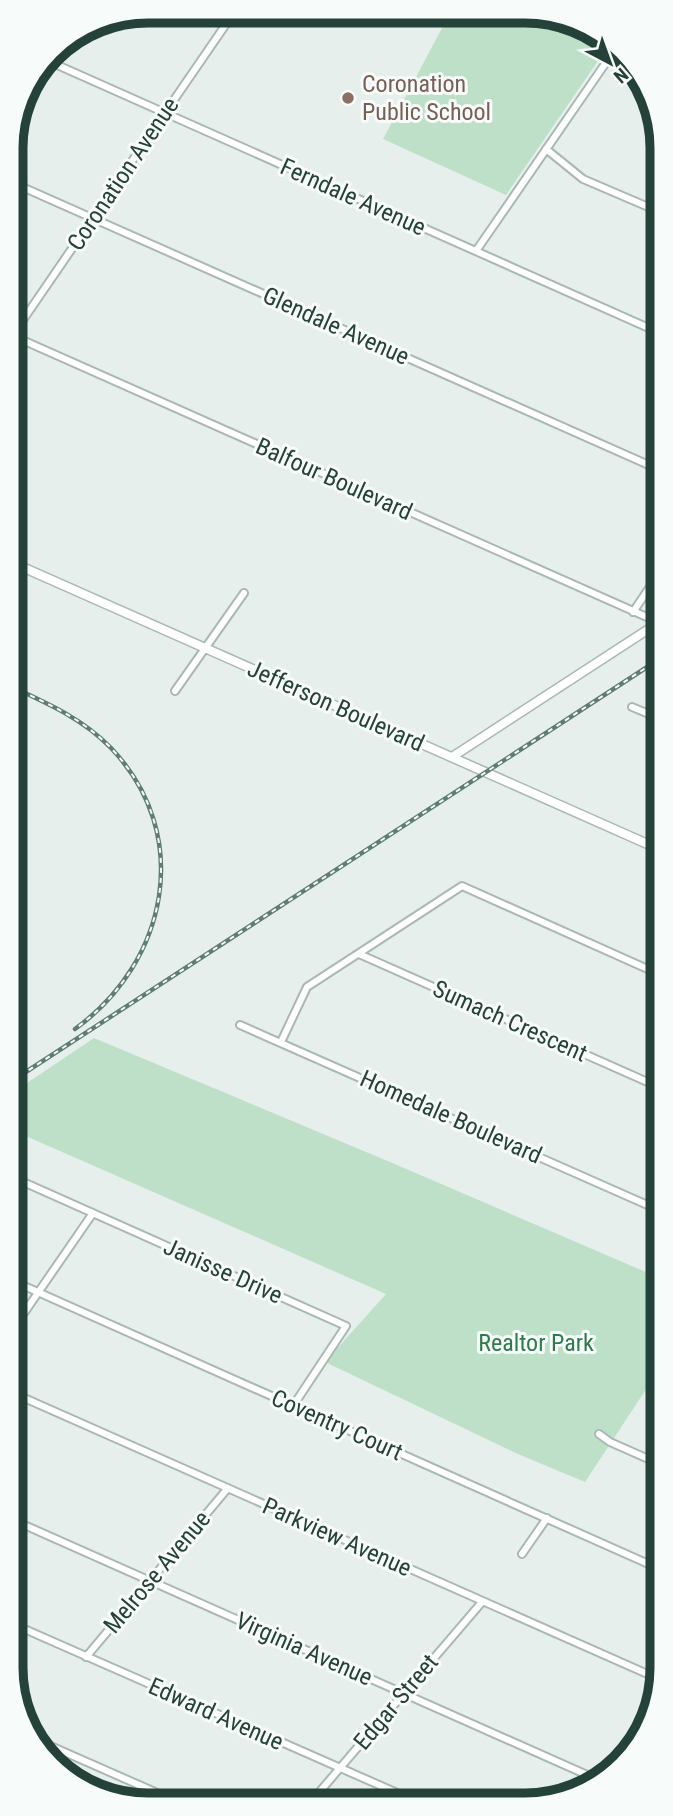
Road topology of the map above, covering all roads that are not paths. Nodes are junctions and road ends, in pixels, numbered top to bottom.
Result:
1 (226, 23) edge
2 (610, 57) edge
3 (56, 64) edge
4 (165, 113) junction
5 (546, 149) junction
6 (23, 187) edge
7 (650, 208) edge
8 (93, 218) junction
9 (476, 251) junction
10 (23, 319) edge
11 (650, 329) edge
12 (23, 341) edge
13 (650, 467) edge
14 (23, 567) edge
15 (650, 586) edge
16 (244, 593) dead end
17 (633, 611) junction
18 (650, 618) edge
19 (650, 628) edge
20 (205, 648) junction
21 (175, 691) dead end
22 (632, 707) dead end
23 (650, 714) edge
24 (452, 757) junction
25 (650, 845) edge
26 (359, 954) junction
27 (650, 970) edge
28 (240, 1025) dead end
29 (281, 1042) junction
30 (650, 1083) edge
31 (23, 1182) edge
32 (650, 1206) edge
33 (93, 1213) junction
34 (23, 1285) edge
35 (40, 1293) junction
36 (23, 1316) edge
37 (23, 1397) edge
38 (293, 1406) junction
39 (599, 1434) dead end
40 (650, 1460) edge
41 (228, 1488) junction
42 (547, 1518) junction
43 (23, 1524) edge
44 (522, 1554) dead end
45 (650, 1565) edge
46 (151, 1581) junction
47 (482, 1602) junction
48 (23, 1629) edge
49 (86, 1657) junction
50 (650, 1675) edge
51 (403, 1693) junction
52 (51, 1746) edge
53 (340, 1768) junction
54 (588, 1775) edge
55 (157, 1793) edge
56 (319, 1793) edge
57 (397, 1793) edge

1 - 4 street, Coronation Avenue
2 - 5 street
3 - 4 street, Ferndale Avenue
4 - 8 street, Coronation Avenue
4 - 9 street, Ferndale Avenue
5 - 7 street
5 - 9 street
6 - 8 street, Glendale Avenue
8 - 10 street, Coronation Avenue
8 - 13 street, Glendale Avenue
9 - 11 street, Ferndale Avenue
12 - 17 street, Balfour Boulevard
14 - 20 street, Jefferson Boulevard
15 - 17 street
16 - 20 street
17 - 18 street, Balfour Boulevard
19 - 24 street
20 - 21 street
20 - 24 street, Jefferson Boulevard
22 - 23 street
24 - 25 street, Jefferson Boulevard
26 - 27 street
26 - 29 street
26 - 30 street, Sumach Crescent
28 - 29 street, Homedale Boulevard
29 - 32 street, Homedale Boulevard
31 - 33 street, Janisse Drive
33 - 35 street
33 - 38 street, Janisse Drive
34 - 35 street, Coventry Court
35 - 36 street
35 - 38 street, Coventry Court
37 - 41 street, Parkview Avenue
38 - 42 street, Coventry Court
39 - 40 street
41 - 46 street, Melrose Avenue
41 - 47 street, Parkview Avenue
42 - 44 street
42 - 45 street, Coventry Court
43 - 46 street, Virginia Avenue
46 - 49 street, Melrose Avenue
46 - 51 street, Virginia Avenue
47 - 50 street, Parkview Avenue
47 - 51 street, Edgar Street
48 - 49 street, Edward Avenue
49 - 53 street, Edward Avenue
51 - 53 street, Edgar Street
51 - 54 street, Virginia Avenue
52 - 55 street
53 - 56 street, Edgar Street
53 - 57 street, Edward Avenue

